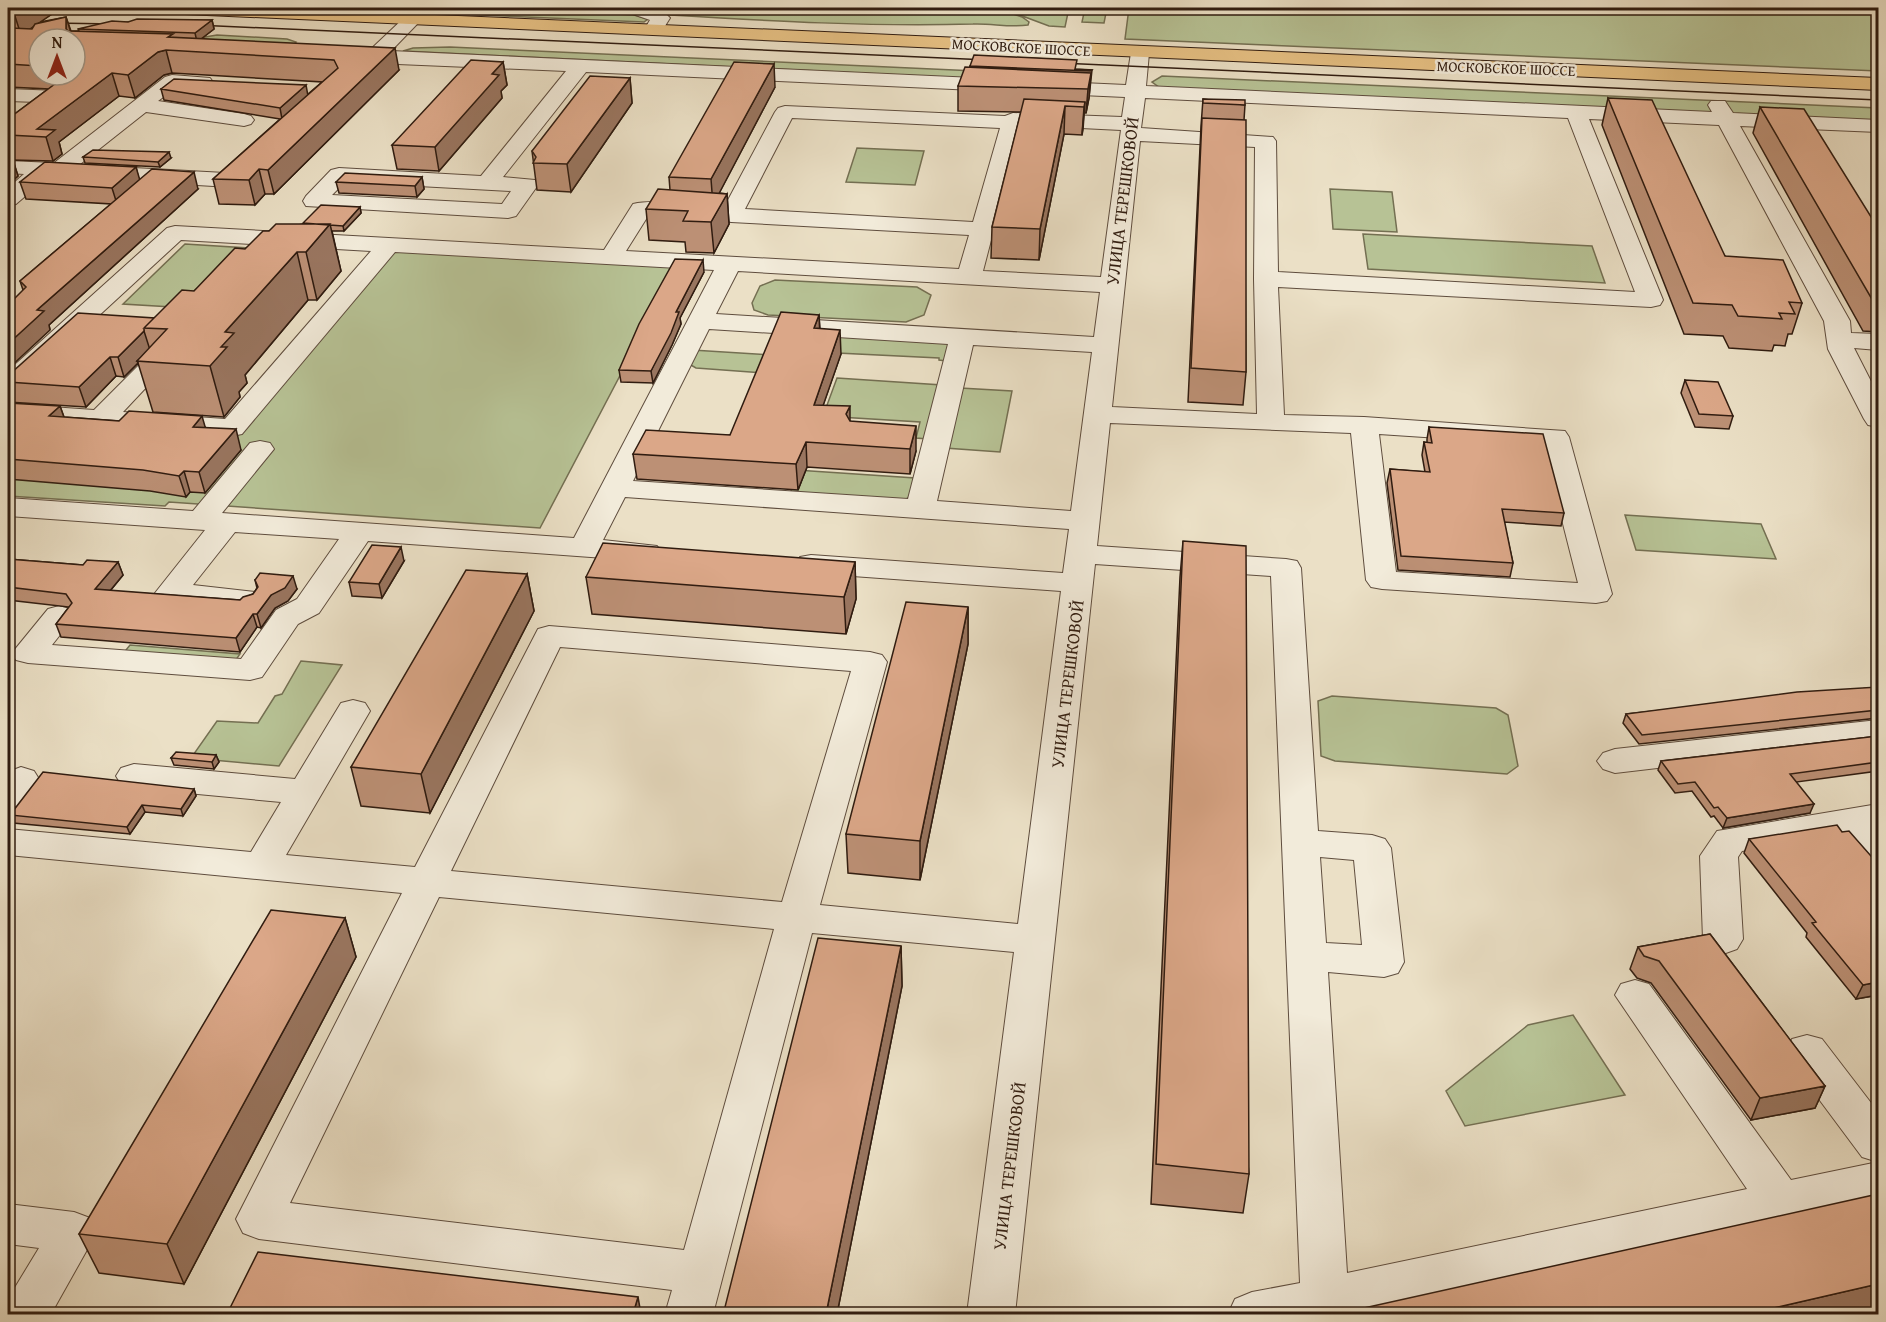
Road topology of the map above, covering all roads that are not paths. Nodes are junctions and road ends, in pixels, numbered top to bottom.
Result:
1 (163, 8) edge
2 (216, 9) edge
3 (643, 9) edge
4 (262, 10) edge
5 (412, 19) junction
6 (653, 30) junction
7 (1140, 53) junction
8 (328, 54) edge
9 (379, 57) junction
10 (628, 69) junction
11 (771, 75) junction
12 (364, 76) edge
13 (795, 76) junction
14 (580, 80) junction
15 (219, 83) edge
16 (1878, 84) edge
17 (614, 88) edge
18 (1169, 93) junction
19 (8, 94) edge
20 (758, 96) edge
21 (141, 105) junction
22 (785, 112) junction
23 (1133, 115) junction
24 (1727, 119) junction
25 (244, 120) edge
26 (1580, 121) junction
27 (1012, 122) junction
28 (1878, 126) edge
29 (8, 134) edge
30 (265, 148) edge
31 (8, 167) edge
32 (52, 170) junction
33 (488, 183) junction
34 (8, 199) edge
35 (425, 207) junction
36 (731, 214) junction
37 (982, 229) junction
38 (382, 255) junction
39 (610, 258) junction
40 (256, 260) edge
41 (314, 263) edge
42 (729, 265) junction
43 (969, 278) junction
44 (1266, 279) junction
45 (1112, 285) junction
46 (700, 321) junction
47 (191, 327) edge
48 (962, 337) junction
49 (1840, 340) junction
50 (1878, 342) edge
51 (1105, 345) junction
52 (8, 386) edge
53 (8, 412) edge
54 (1877, 412) edge
55 (1098, 414) junction
56 (101, 420) junction
57 (1271, 423) junction
58 (1364, 425) junction
59 (260, 449) dead end
60 (615, 488) junction
61 (920, 509) junction
62 (12, 513) edge
63 (214, 521) junction
64 (1085, 521) junction
65 (360, 531) junction
66 (584, 548) junction
67 (674, 554) edge
68 (778, 561) edge
69 (1080, 569) junction
70 (244, 599) edge
71 (59, 616) edge
72 (352, 711) dead end
73 (1878, 731) edge
74 (1615, 761) dead end
75 (134, 776) dead end
76 (8, 778) edge
77 (305, 792) junction
78 (8, 796) edge
79 (1863, 820) edge
80 (8, 842) edge
81 (1300, 842) junction
82 (1878, 858) edge
83 (261, 866) junction
84 (426, 882) junction
85 (797, 917) junction
86 (1723, 939) dead end
87 (1036, 940) junction
88 (1306, 956) junction
89 (1635, 995) dead end
90 (1807, 1052) dead end
91 (1878, 1144) edge
92 (1878, 1181) edge
93 (1781, 1202) junction
94 (8, 1224) edge
95 (701, 1273) junction
96 (1325, 1299) junction
97 (25, 1314) edge
98 (689, 1314) edge
99 (992, 1314) edge
100 (1252, 1314) edge

1 - 2 main road, МОСКОВСКОЕ ШОССЕ
2 - 4 main road, МОСКОВСКОЕ ШОССЕ
3 - 6 street
4 - 5 main road, МОСКОВСКОЕ ШОССЕ
5 - 6 main road, МОСКОВСКОЕ ШОССЕ
5 - 9 street
6 - 7 main road, МОСКОВСКОЕ ШОССЕ
7 - 16 main road, МОСКОВСКОЕ ШОССЕ
7 - 23 street, УЛИЦА ТЕРЕШКОВОЙ
8 - 9 street
9 - 12 street
9 - 14 street
10 - 11 street
10 - 14 street
10 - 17 street
11 - 13 street
11 - 20 street
13 - 22 street
13 - 23 street
14 - 33 street
15 - 21 street
18 - 23 street
18 - 24 street
18 - 26 street
19 - 29 street
21 - 25 street
21 - 32 street
22 - 27 street
22 - 36 street
23 - 26 street
23 - 27 street
23 - 44 street
23 - 45 street, УЛИЦА ТЕРЕШКОВОЙ
24 - 26 street
24 - 28 street
24 - 49 street
26 - 44 street
27 - 37 street
30 - 32 street
31 - 32 street
32 - 34 street
33 - 35 street
33 - 35 street
35 - 38 street
36 - 37 street
36 - 39 street
37 - 43 street
38 - 39 street
38 - 52 street
38 - 56 street
39 - 42 street
40 - 41 street
42 - 43 street
42 - 46 street
43 - 45 street
44 - 57 street
45 - 51 street, УЛИЦА ТЕРЕШКОВОЙ
46 - 48 street
46 - 60 street
47 - 56 street
48 - 51 street
48 - 61 street
49 - 50 street
49 - 54 street
51 - 55 street, УЛИЦА ТЕРЕШКОВОЙ
53 - 56 street
55 - 57 street
55 - 64 street, УЛИЦА ТЕРЕШКОВОЙ
57 - 58 street
58 - 58 street
59 - 63 street
60 - 61 street
60 - 66 street
61 - 64 street
62 - 63 street
63 - 65 street
63 - 70 street
64 - 69 street, УЛИЦА ТЕРЕШКОВОЙ
65 - 66 street
65 - 71 street
66 - 67 street
68 - 69 street
69 - 81 street
69 - 87 street, УЛИЦА ТЕРЕШКОВОЙ
72 - 77 street
73 - 74 street
75 - 77 street
76 - 78 street
77 - 83 street
79 - 82 street
79 - 86 street
80 - 83 street
81 - 88 street
81 - 88 street
83 - 84 street
84 - 85 street
84 - 85 street
84 - 95 street
85 - 87 street
85 - 95 street
87 - 99 street, УЛИЦА ТЕРЕШКОВОЙ
88 - 96 street
89 - 93 street
90 - 91 street
92 - 93 street
93 - 96 street
94 - 97 street
95 - 98 street
96 - 100 street

